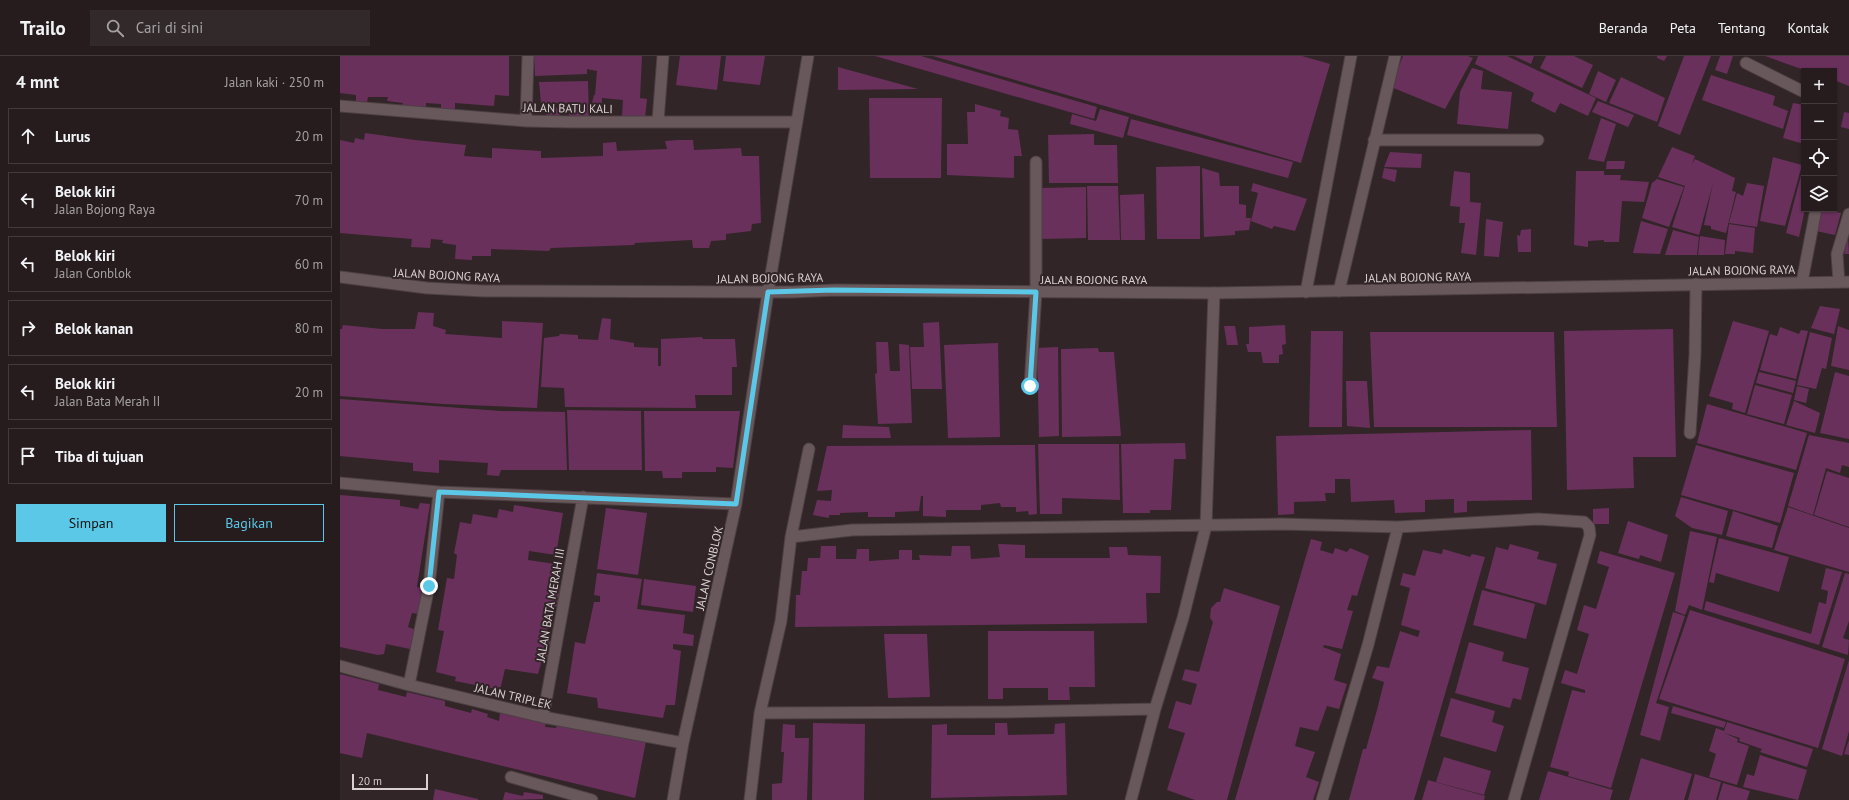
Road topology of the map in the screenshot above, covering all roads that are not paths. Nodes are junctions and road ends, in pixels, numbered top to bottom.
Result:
1 (528, 56) edge
2 (663, 56) edge
3 (808, 56) edge
4 (1351, 56) edge
5 (1395, 56) edge
6 (1746, 62) dead end
7 (1801, 90) edge
8 (340, 106) edge
9 (526, 121) junction
10 (658, 121) junction
11 (797, 122) junction
12 (1374, 140) junction
13 (1538, 140) dead end
14 (1036, 162) dead end
15 (1815, 212) edge
16 (1849, 214) edge
17 (340, 277) edge
18 (1802, 282) junction
19 (1844, 282) edge
20 (1696, 284) junction
21 (1339, 291) junction
22 (768, 292) junction
23 (1036, 292) junction
24 (1306, 292) junction
25 (1214, 293) junction
26 (1030, 386) dead end
27 (1690, 433) dead end
28 (809, 449) dead end
29 (340, 483) edge
30 (439, 492) junction
31 (584, 497) junction
32 (736, 504) junction
33 (1206, 526) junction
34 (1398, 526) junction
35 (791, 537) junction
36 (340, 666) edge
37 (409, 685) junction
38 (1155, 710) junction
39 (760, 713) junction
40 (543, 717) junction
41 (683, 743) junction
42 (512, 777) dead end
43 (592, 800) edge
44 (673, 800) edge
45 (750, 800) edge
46 (1131, 800) edge
47 (1322, 800) edge
48 (1514, 800) edge

1 - 9 street
2 - 10 street
3 - 11 street, JALAN CONBLOK
4 - 24 street
5 - 12 street
6 - 7 street
8 - 9 street, JALAN BATU KALI
9 - 10 street, JALAN BATU KALI
10 - 11 street, JALAN BATU KALI
11 - 22 street, JALAN CONBLOK
12 - 13 street
12 - 21 street
14 - 23 street
15 - 18 street
16 - 19 street
17 - 22 street, JALAN BOJONG RAYA
18 - 19 street, JALAN BOJONG RAYA
18 - 20 street, JALAN BOJONG RAYA
20 - 21 street, JALAN BOJONG RAYA
20 - 27 street
21 - 24 street, JALAN BOJONG RAYA
22 - 23 street, JALAN BOJONG RAYA
22 - 32 street, JALAN CONBLOK
23 - 25 street, JALAN BOJONG RAYA
23 - 26 street
24 - 25 street, JALAN BOJONG RAYA
25 - 33 street
28 - 35 street
29 - 30 street
30 - 31 street
30 - 37 street
31 - 32 street
31 - 40 street, JALAN BATA MERAH III
32 - 41 street, JALAN CONBLOK
33 - 34 street
33 - 35 street
33 - 38 street
34 - 47 street
34 - 48 street
35 - 39 street
36 - 37 street, JALAN TRIPLEK
37 - 40 street, JALAN TRIPLEK
38 - 39 street
38 - 46 street
39 - 45 street
40 - 41 street, JALAN TRIPLEK
41 - 44 street, JALAN CONBLOK
42 - 43 street

